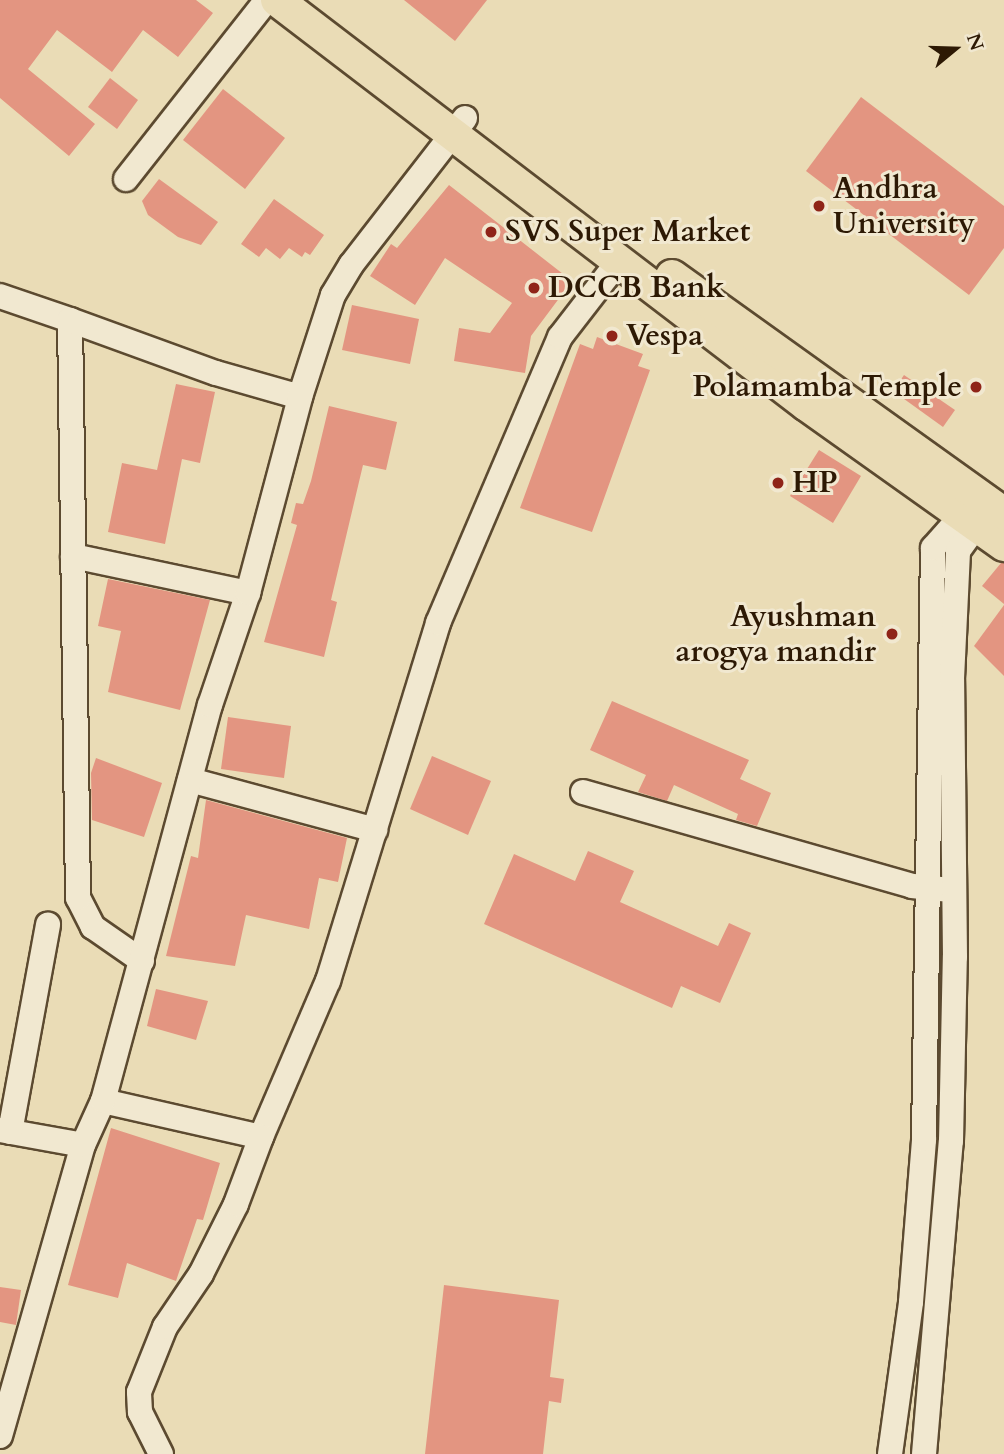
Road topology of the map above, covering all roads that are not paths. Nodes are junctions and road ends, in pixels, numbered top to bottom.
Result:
1 (267, 0) edge
2 (277, 0) edge
3 (313, 0) edge
4 (459, 125) junction
5 (125, 179) dead end
6 (618, 262) junction
7 (0, 296) edge
8 (70, 320) junction
9 (300, 397) junction
10 (982, 511) edge
11 (1004, 545) edge
12 (74, 556) junction
13 (248, 593) junction
14 (941, 678) junction
15 (190, 780) junction
16 (583, 792) dead end
17 (374, 830) junction
18 (929, 888) junction
19 (954, 890) junction
20 (48, 924) dead end
21 (142, 961) junction
22 (103, 1101) junction
23 (5, 1131) edge
24 (261, 1137) junction
25 (83, 1145) junction
26 (0, 1436) edge
27 (161, 1454) edge
28 (890, 1454) edge
29 (924, 1454) edge

1 - 5 street
2 - 4 main road
3 - 4 main road
4 - 6 main road
4 - 9 street
4 - 10 main road
6 - 10 main road
6 - 17 street
7 - 8 street
8 - 9 street
8 - 12 street
9 - 13 street
10 - 11 main road
10 - 14 street
12 - 13 street
12 - 21 street
13 - 15 street
14 - 18 street
14 - 19 street
15 - 17 street
15 - 21 street
16 - 18 street
17 - 24 street
18 - 19 street
18 - 28 street
19 - 29 street
20 - 23 street
21 - 22 street
22 - 24 street
22 - 25 street
23 - 25 street
24 - 27 street
25 - 26 street

